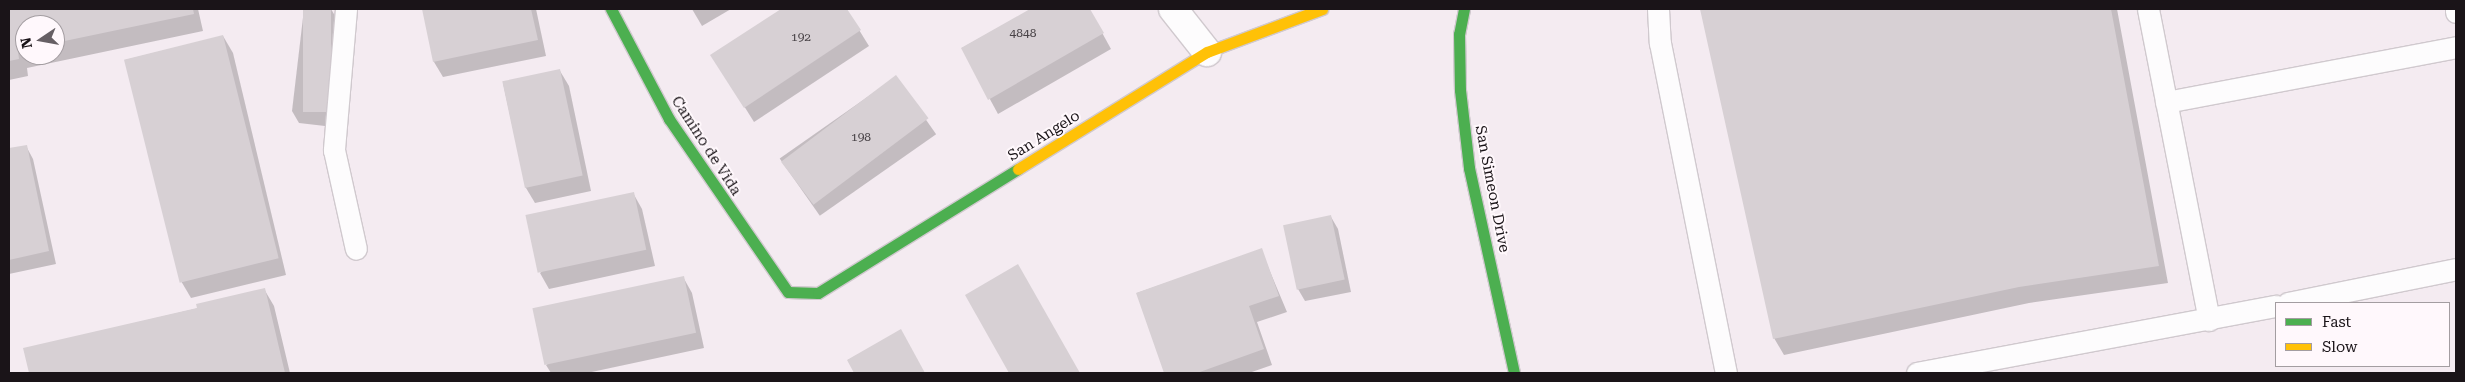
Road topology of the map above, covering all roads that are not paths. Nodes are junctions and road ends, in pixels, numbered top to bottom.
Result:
1 (346, 9) edge
2 (611, 9) edge
3 (1173, 9) edge
4 (1322, 9) edge
5 (1464, 9) edge
6 (1658, 9) edge
7 (2148, 9) edge
8 (2456, 47) edge
9 (1208, 52) junction
10 (2166, 102) junction
11 (356, 248) dead end
12 (2456, 269) edge
13 (788, 292) joint
14 (2293, 302) edge
15 (2275, 306) edge
16 (2209, 320) junction
17 (1514, 373) edge
18 (1726, 373) edge
19 (1916, 373) edge

1 - 11 lane
2 - 13 street, Camino de Vida
3 - 9 street
4 - 9 street, San Angelo
5 - 17 street, San Simeon Drive
6 - 18 lane
7 - 10 lane
8 - 10 lane
9 - 13 street, San Angelo
10 - 16 lane
12 - 14 lane
15 - 16 lane
16 - 19 lane

